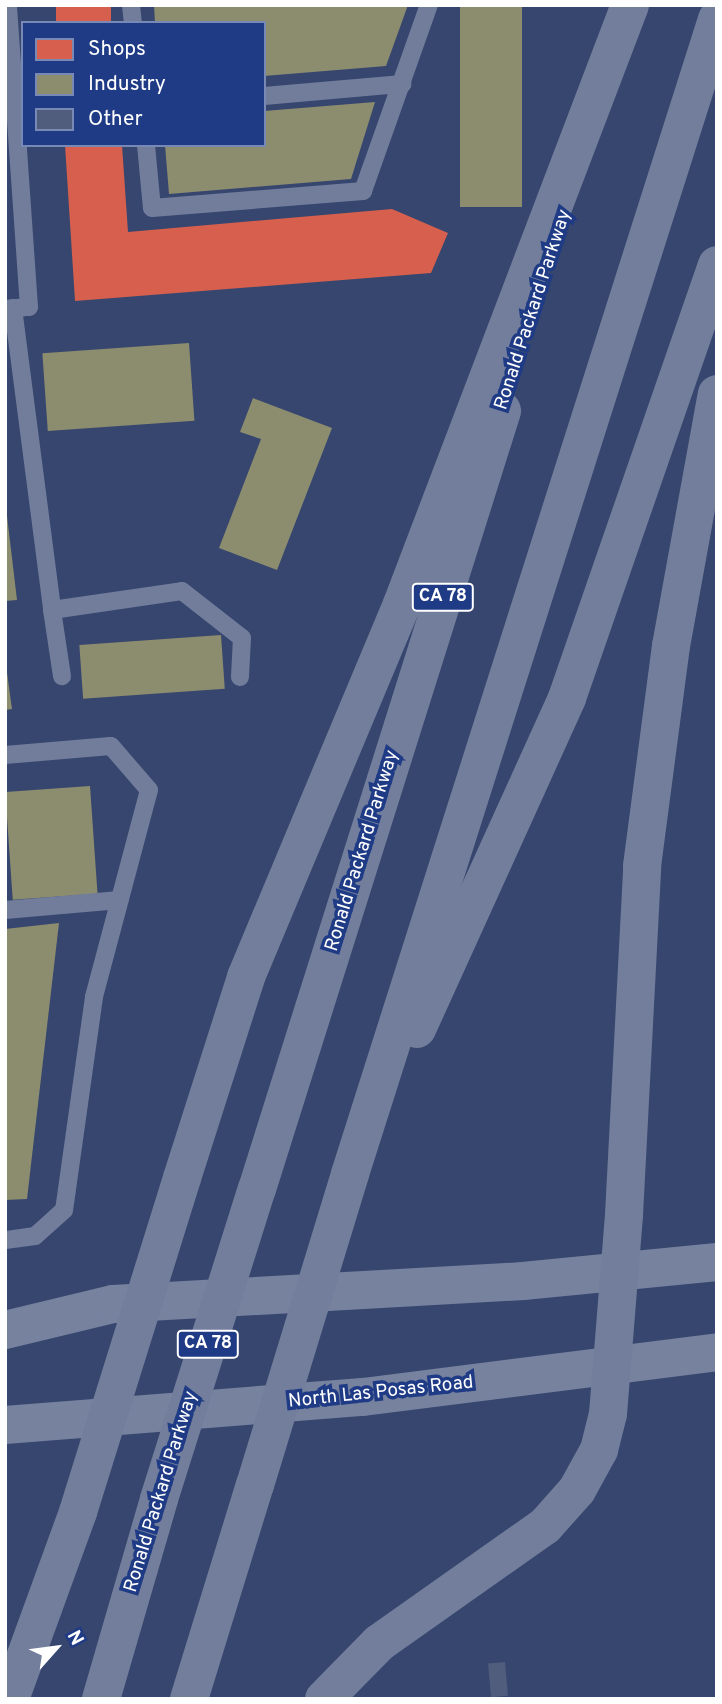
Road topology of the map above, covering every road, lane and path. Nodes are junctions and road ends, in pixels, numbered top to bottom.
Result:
1 (8, 5) edge
2 (429, 5) edge
3 (631, 5) edge
4 (717, 19) edge
5 (402, 84) junction
6 (266, 96) edge
7 (146, 147) edge
8 (717, 265) edge
9 (9, 309) edge
10 (717, 394) edge
11 (52, 610) junction
12 (62, 676) dead end
13 (240, 677) dead end
14 (5, 755) edge
15 (120, 900) junction
16 (5, 910) edge
17 (350, 1174) junction
18 (5, 1240) edge
19 (717, 1262) edge
20 (618, 1273) junction
21 (5, 1330) edge
22 (717, 1353) edge
23 (608, 1366) junction
24 (5, 1425) edge
25 (10, 1699) edge
26 (101, 1699) edge
27 (189, 1699) edge
28 (324, 1699) edge

1 - 9 lane
2 - 5 lane
3 - 25 highway, bridge
3 - 26 highway, Ronald Packard Parkway / CA 78, bridge
4 - 17 highway
5 - 6 lane
5 - 7 lane
8 - 17 highway
9 - 11 lane
10 - 20 highway
11 - 12 lane
11 - 13 lane
14 - 15 lane
15 - 16 lane
15 - 18 lane
17 - 27 highway, bridge
19 - 20 main road
20 - 21 main road
20 - 23 highway
22 - 23 main road, North Las Posas Road
23 - 24 main road, North Las Posas Road
23 - 28 highway

